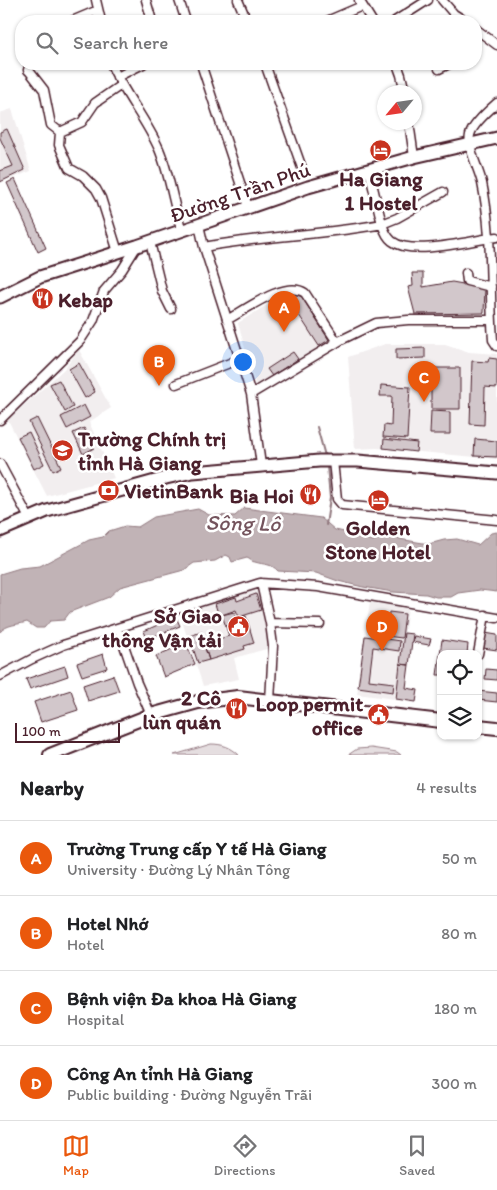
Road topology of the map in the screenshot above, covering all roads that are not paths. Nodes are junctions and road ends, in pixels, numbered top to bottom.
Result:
1 (96, 0) edge
2 (146, 0) edge
3 (179, 0) edge
4 (238, 0) edge
5 (428, 0) edge
6 (442, 0) edge
7 (361, 3) edge
8 (98, 10) junction
9 (86, 15) edge
10 (99, 15) edge
11 (150, 15) edge
12 (184, 15) edge
13 (244, 15) edge
14 (338, 15) edge
15 (368, 15) edge
16 (405, 15) edge
17 (456, 15) edge
18 (482, 36) edge
19 (497, 45) edge
20 (28, 70) edge
21 (114, 70) edge
22 (131, 70) edge
23 (203, 70) edge
24 (267, 70) edge
25 (399, 70) edge
26 (117, 77) junction
27 (121, 85) junction
28 (403, 85) edge
29 (497, 103) edge
30 (410, 130) edge
31 (60, 132) junction
32 (497, 138) edge
33 (470, 145) junction
34 (414, 157) junction
35 (302, 168) tunnel mouth
36 (368, 171) junction
37 (443, 192) dead end
38 (248, 207) junction
39 (382, 224) junction
40 (199, 225) junction
41 (182, 231) junction
42 (493, 237) edge
43 (150, 242) junction
44 (137, 246) junction
45 (204, 247) junction
46 (118, 252) junction
47 (466, 273) dead end
48 (491, 287) junction
49 (0, 297) edge
50 (171, 309) dead end
51 (227, 320) junction
52 (491, 320) junction
53 (337, 342) junction
54 (497, 346) edge
55 (240, 358) junction
56 (176, 384) dead end
57 (250, 394) junction
58 (0, 420) edge
59 (332, 461) junction
60 (0, 464) edge
61 (261, 465) junction
62 (497, 473) edge
63 (30, 518) junction
64 (497, 520) edge
65 (0, 531) edge
66 (261, 583) junction
67 (485, 615) junction
68 (497, 618) edge
69 (270, 623) junction
70 (320, 624) dead end
71 (118, 628) junction
72 (479, 650) edge
73 (0, 676) edge
74 (270, 701) junction
75 (151, 715) junction
76 (437, 721) edge
77 (482, 726) edge
78 (497, 728) edge
79 (50, 755) edge

1 - 8 street
2 - 11 street
3 - 12 street
4 - 13 street
5 - 16 street
6 - 17 street
7 - 14 street
7 - 15 street
8 - 9 street
8 - 10 street
18 - 19 street
20 - 31 street
21 - 26 street
22 - 26 street
23 - 38 street
24 - 35 street
25 - 28 street
26 - 27 street
27 - 31 street
27 - 41 street
29 - 33 street
30 - 34 street
31 - 46 street
32 - 33 main road, Đường Trần Phú
33 - 34 main road, Đường Trần Phú
33 - 42 street
34 - 36 main road, Đường Trần Phú
36 - 38 main road, Đường Trần Phú
36 - 39 street
37 - 39 street
38 - 40 main road, Đường Trần Phú
39 - 42 street
39 - 45 street
40 - 41 main road, Đường Trần Phú
40 - 45 street
41 - 43 main road, Đường Trần Phú
42 - 48 street
43 - 44 main road, Đường Trần Phú
43 - 50 street
44 - 46 main road, Đường Trần Phú
44 - 58 street
45 - 51 street
46 - 49 main road, Đường Trần Phú
47 - 48 street
48 - 52 street
51 - 53 street
51 - 55 street
52 - 53 street
52 - 54 street
53 - 57 street
55 - 56 street
55 - 57 street
57 - 61 street
59 - 61 main road
59 - 62 main road
59 - 64 street
60 - 63 street
61 - 63 main road
63 - 65 main road
66 - 67 street
66 - 69 street
66 - 71 street
67 - 68 street
67 - 72 street
69 - 70 street
69 - 74 street
71 - 73 street
71 - 75 street
74 - 75 main road
74 - 76 main road
75 - 79 main road
77 - 78 main road

